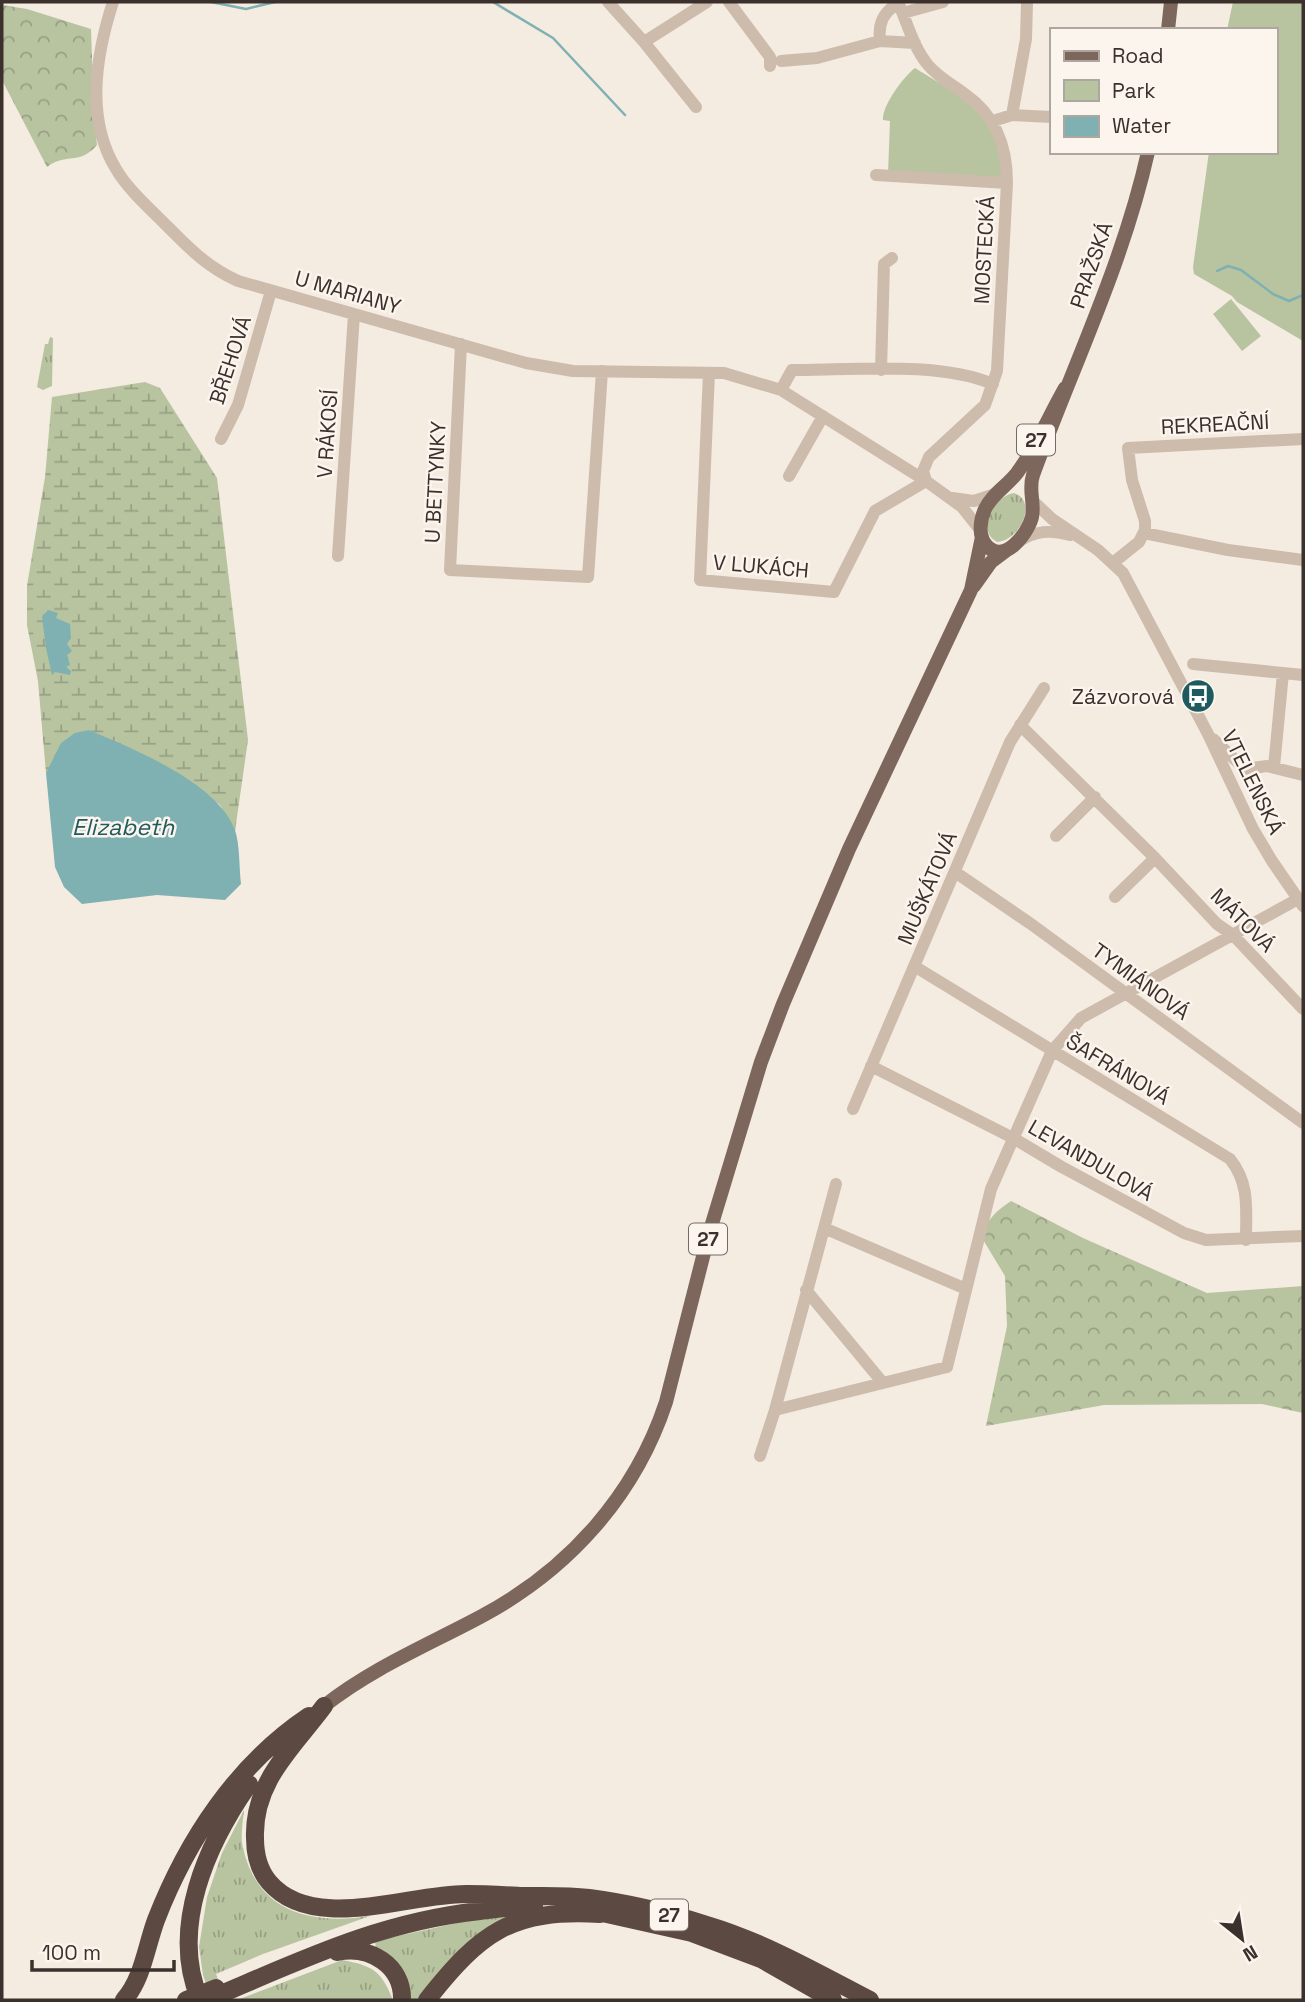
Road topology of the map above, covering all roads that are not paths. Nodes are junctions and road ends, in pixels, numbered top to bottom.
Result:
1 (113, 2) edge
2 (607, 2) edge
3 (707, 2) edge
4 (729, 2) edge
5 (943, 2) edge
6 (1027, 2) edge
7 (1171, 2) edge
8 (900, 6) edge
9 (1168, 28) edge
10 (880, 41) junction
11 (644, 42) junction
12 (915, 43) junction
13 (696, 107) dead end
14 (1012, 115) junction
15 (1050, 117) edge
16 (993, 121) junction
17 (1147, 154) edge
18 (876, 175) dead end
19 (1007, 183) junction
20 (892, 258) dead end
21 (271, 291) junction
22 (354, 314) junction
23 (461, 344) junction
24 (881, 370) junction
25 (602, 371) junction
26 (709, 373) junction
27 (993, 384) junction
28 (1065, 388) junction
29 (781, 390) junction
30 (823, 416) junction
31 (221, 439) dead end
32 (1303, 439) edge
33 (789, 476) dead end
34 (926, 481) junction
35 (998, 491) junction
36 (1031, 497) junction
37 (952, 498) junction
38 (1144, 533) junction
39 (982, 534) junction
40 (1074, 536) junction
41 (1012, 546) junction
42 (338, 556) dead end
43 (1303, 560) edge
44 (1114, 562) junction
45 (971, 590) junction
46 (1193, 664) dead end
47 (1283, 673) junction
48 (1303, 675) edge
49 (1044, 688) dead end
50 (1020, 725) junction
51 (1208, 734) junction
52 (1274, 767) junction
53 (1303, 775) edge
54 (1095, 797) junction
55 (1056, 836) dead end
56 (1156, 858) junction
57 (955, 872) junction
58 (1115, 897) dead end
59 (1301, 903) edge
60 (1233, 935) junction
61 (914, 966) junction
62 (1124, 992) junction
63 (1303, 1009) edge
64 (1052, 1051) junction
65 (871, 1066) junction
66 (853, 1108) dead end
67 (1303, 1123) edge
68 (1013, 1138) junction
69 (836, 1184) dead end
70 (824, 1228) junction
71 (1303, 1236) edge
72 (1246, 1240) junction
73 (966, 1289) junction
74 (806, 1290) junction
75 (883, 1383) junction
76 (775, 1410) junction
77 (761, 1457) dead end
78 (324, 1706) junction
79 (519, 1896) junction
80 (611, 1914) junction
81 (809, 1969) junction
82 (234, 1985) junction
83 (124, 2000) edge
84 (186, 2000) edge
85 (200, 2000) edge
86 (207, 2000) edge
87 (402, 2000) edge
88 (427, 2000) edge
89 (833, 2000) edge
90 (860, 2000) edge
91 (870, 2000) edge

1 - 21 street, U MARIANY
2 - 11 street
3 - 11 street
4 - 10 street
5 - 8 street
6 - 14 street
7 - 9 main road
8 - 10 street
8 - 12 street, MOSTECKÁ
10 - 12 street
11 - 13 street
12 - 16 street, MOSTECKÁ
14 - 15 street
14 - 16 street
16 - 19 street, MOSTECKÁ
17 - 28 main road, PRAŽSKÁ / 27
18 - 19 street
19 - 27 street, MOSTECKÁ
20 - 24 street
21 - 22 street, U MARIANY
21 - 31 street, BŘEHOVÁ
22 - 23 street, U MARIANY
22 - 42 street, V RÁKOSÍ
23 - 25 street, U MARIANY
23 - 25 street, U BETTYNKY
24 - 27 street
24 - 29 street
25 - 26 street, U MARIANY
26 - 29 street, U MARIANY
26 - 34 street, V LUKÁCH
27 - 34 street, MOSTECKÁ
28 - 35 main road, PRAŽSKÁ / 27
28 - 36 main road, PRAŽSKÁ / 27
29 - 30 street, U MARIANY
30 - 33 street
30 - 34 street, U MARIANY
32 - 38 street, REKREAČNÍ
34 - 37 street
35 - 36 main road, 27
35 - 37 street
35 - 39 main road, PRAŽSKÁ / 27
36 - 40 street, VTELENSKÁ
36 - 41 main road, PRAŽSKÁ / 27
37 - 39 street
38 - 43 street
38 - 44 street
39 - 41 main road
39 - 45 main road, PRAŽSKÁ / 27
40 - 41 street, VTELENSKÁ
40 - 44 street, VTELENSKÁ
41 - 45 main road, PRAŽSKÁ / 27
44 - 51 street, VTELENSKÁ
45 - 78 main road, 27
46 - 47 street
47 - 48 street
47 - 52 street
49 - 50 street, MUŠKÁTOVÁ
50 - 54 street, MÁTOVÁ
50 - 57 street, MUŠKÁTOVÁ
51 - 52 street
51 - 59 street, VTELENSKÁ
52 - 53 street
54 - 55 street
54 - 56 street, MÁTOVÁ
56 - 58 street
56 - 60 street, MÁTOVÁ
57 - 61 street, MUŠKÁTOVÁ
57 - 62 street, TYMIÁNOVÁ
59 - 60 street
60 - 62 street
60 - 63 street, MÁTOVÁ
61 - 64 street, ŠAFRÁNOVÁ
61 - 65 street, MUŠKÁTOVÁ
62 - 64 street
62 - 67 street, TYMIÁNOVÁ
64 - 68 street
64 - 72 street, ŠAFRÁNOVÁ
65 - 66 street, MUŠKÁTOVÁ
65 - 68 street, LEVANDULOVÁ
68 - 72 street, LEVANDULOVÁ
68 - 73 street
69 - 70 street
70 - 73 street
70 - 74 street
71 - 72 street, LEVANDULOVÁ
73 - 75 street
74 - 75 street
74 - 76 street
75 - 76 street
76 - 77 street
78 - 79 highway
78 - 83 highway
78 - 85 highway
79 - 81 highway, 27
79 - 82 highway
80 - 82 highway
80 - 88 highway
80 - 89 highway, 27
81 - 90 highway, 27
81 - 91 highway
82 - 84 highway
82 - 86 highway
82 - 87 highway

